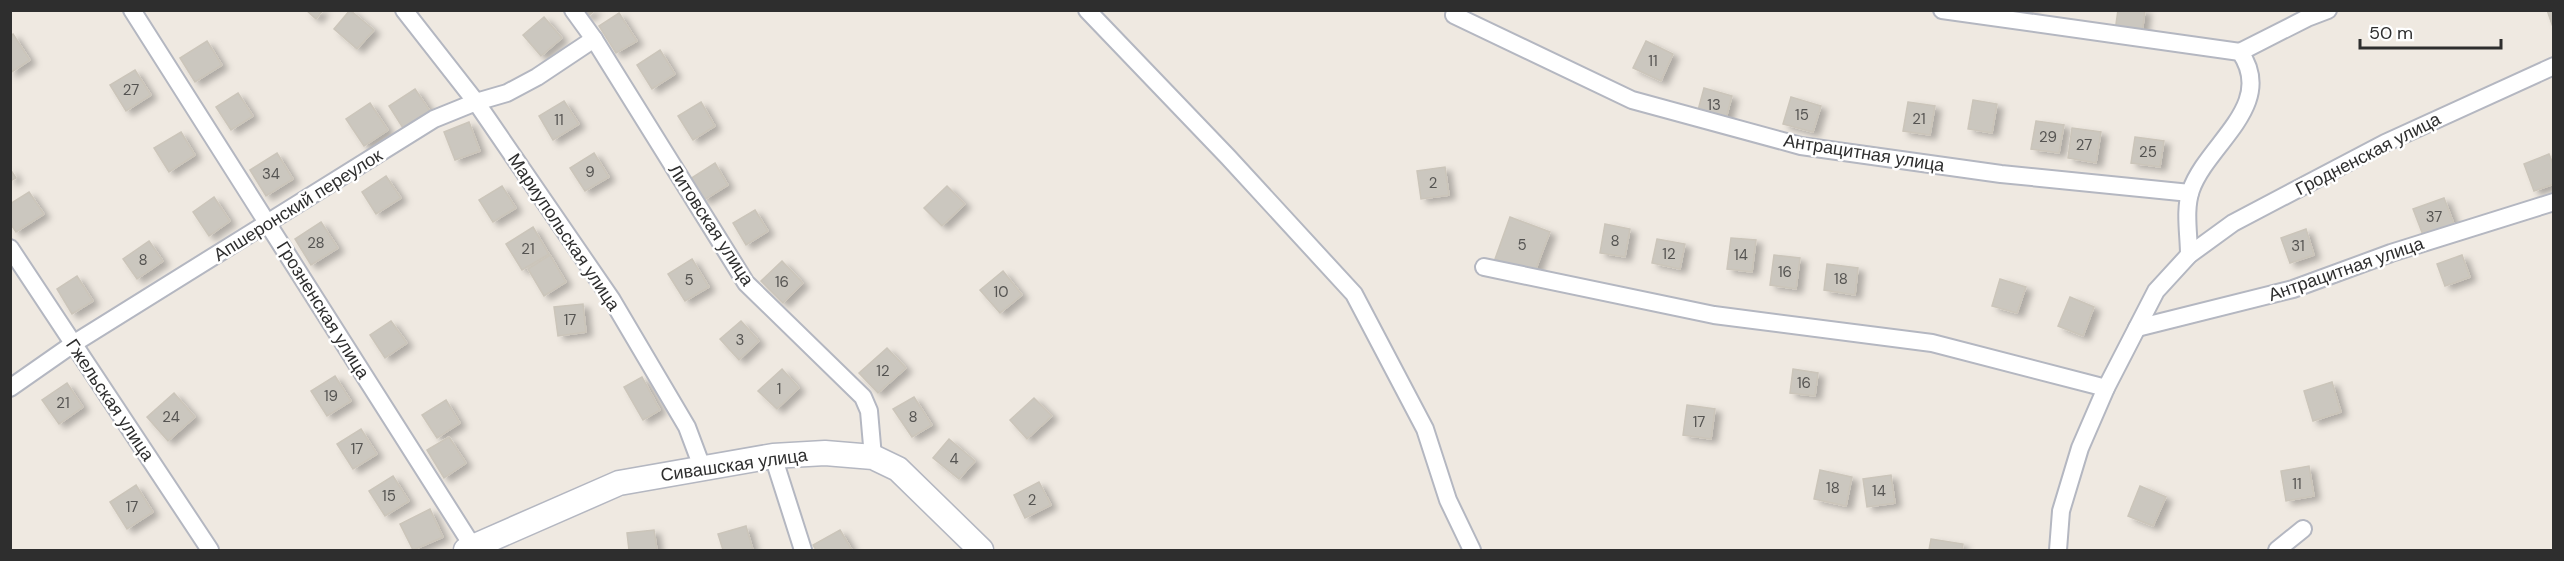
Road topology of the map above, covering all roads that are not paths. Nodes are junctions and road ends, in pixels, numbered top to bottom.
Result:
1 (132, 10) edge
2 (404, 10) edge
3 (573, 10) edge
4 (1087, 10) edge
5 (1942, 10) edge
6 (2328, 10) edge
7 (1454, 15) dead end
8 (594, 39) junction
9 (2240, 52) junction
10 (2553, 66) edge
11 (476, 102) junction
12 (2190, 193) junction
13 (2553, 202) edge
14 (268, 224) junction
15 (10, 248) edge
16 (2189, 255) junction
17 (1484, 267) dead end
18 (2137, 328) junction
19 (73, 344) junction
20 (10, 388) edge
21 (2106, 388) junction
22 (773, 456) junction
23 (873, 457) junction
24 (702, 467) junction
25 (2303, 529) dead end
26 (471, 549) edge
27 (210, 550) edge
28 (803, 550) edge
29 (981, 550) edge
30 (1472, 550) edge
31 (2058, 550) edge
32 (2277, 550) edge

1 - 14 street, Грозненская улица
2 - 11 street, Мариупольская улица
3 - 8 street, Литовская улица
4 - 30 street
5 - 9 street
6 - 9 street
7 - 12 street, Антрацитная улица
8 - 11 street, Апшеронский переулок
8 - 23 street, Литовская улица
9 - 12 street
10 - 16 street, Гродненская улица
11 - 14 street, Апшеронский переулок
11 - 24 street, Мариупольская улица
12 - 16 street
13 - 18 street, Антрацитная улица
14 - 19 street, Апшеронский переулок
14 - 26 street, Грозненская улица
15 - 19 street, Гжельская улица
16 - 18 street, Гродненская улица
17 - 21 street
18 - 21 street, Гродненская улица
19 - 20 street, Апшеронский переулок
19 - 27 street, Гжельская улица
21 - 31 street, Гродненская улица
22 - 23 street, Сивашская улица
22 - 24 street, Сивашская улица
22 - 28 street
23 - 29 street, Сивашская улица
24 - 26 street, Сивашская улица
25 - 32 street

